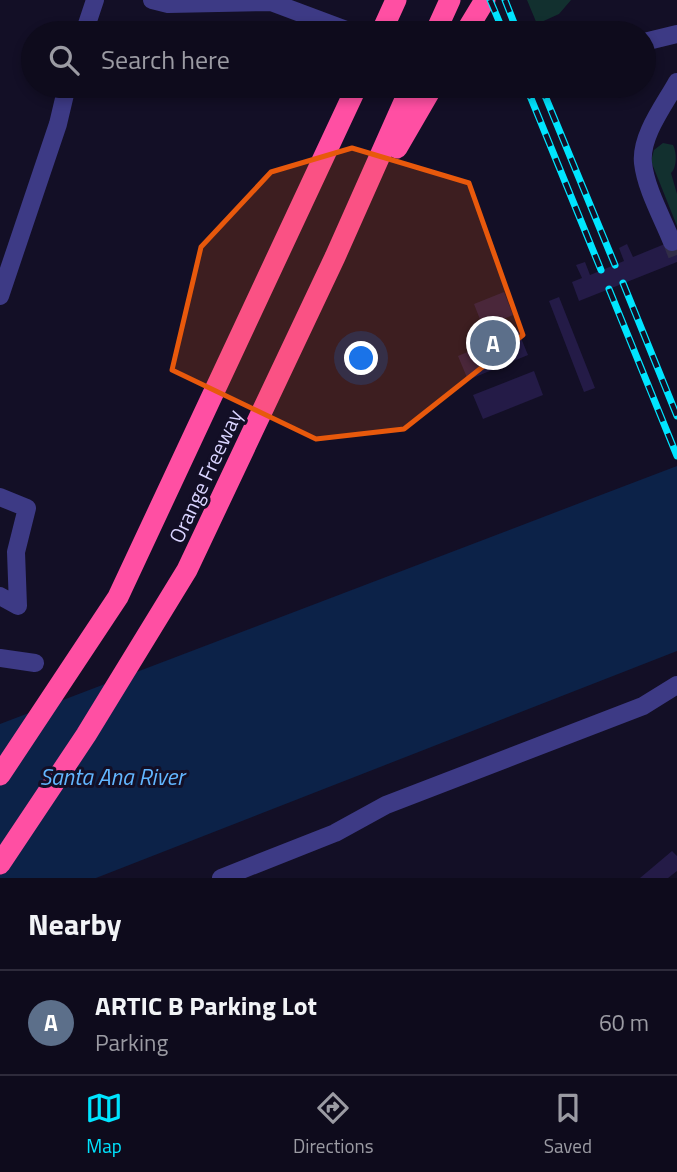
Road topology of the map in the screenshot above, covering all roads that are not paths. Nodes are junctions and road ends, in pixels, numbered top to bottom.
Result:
1 (95, 0) edge
2 (152, 0) edge
3 (396, 0) edge
4 (450, 0) edge
5 (485, 0) edge
6 (268, 1) edge
7 (88, 21) edge
8 (322, 21) edge
9 (386, 21) edge
10 (440, 21) edge
11 (472, 21) edge
12 (677, 34) edge
13 (656, 39) edge
14 (677, 82) edge
15 (64, 98) edge
16 (351, 98) edge
17 (415, 98) edge
18 (668, 117) edge
19 (672, 242) dead end
20 (0, 296) edge
21 (0, 497) edge
22 (16, 552) junction
23 (0, 564) edge
24 (0, 596) edge
25 (0, 658) edge
26 (35, 663) dead end
27 (677, 685) edge
28 (0, 775) edge
29 (7, 855) edge
30 (0, 869) edge
31 (222, 878) edge

1 - 7 street
2 - 6 street
3 - 9 highway
4 - 10 highway
5 - 11 highway
6 - 8 street
12 - 13 street
14 - 18 street
15 - 20 street
16 - 28 highway, Orange Freeway
17 - 29 highway, Orange Freeway
18 - 19 street
21 - 22 street
22 - 23 street
22 - 24 street
25 - 26 street
27 - 31 street
29 - 30 highway, Orange Freeway

